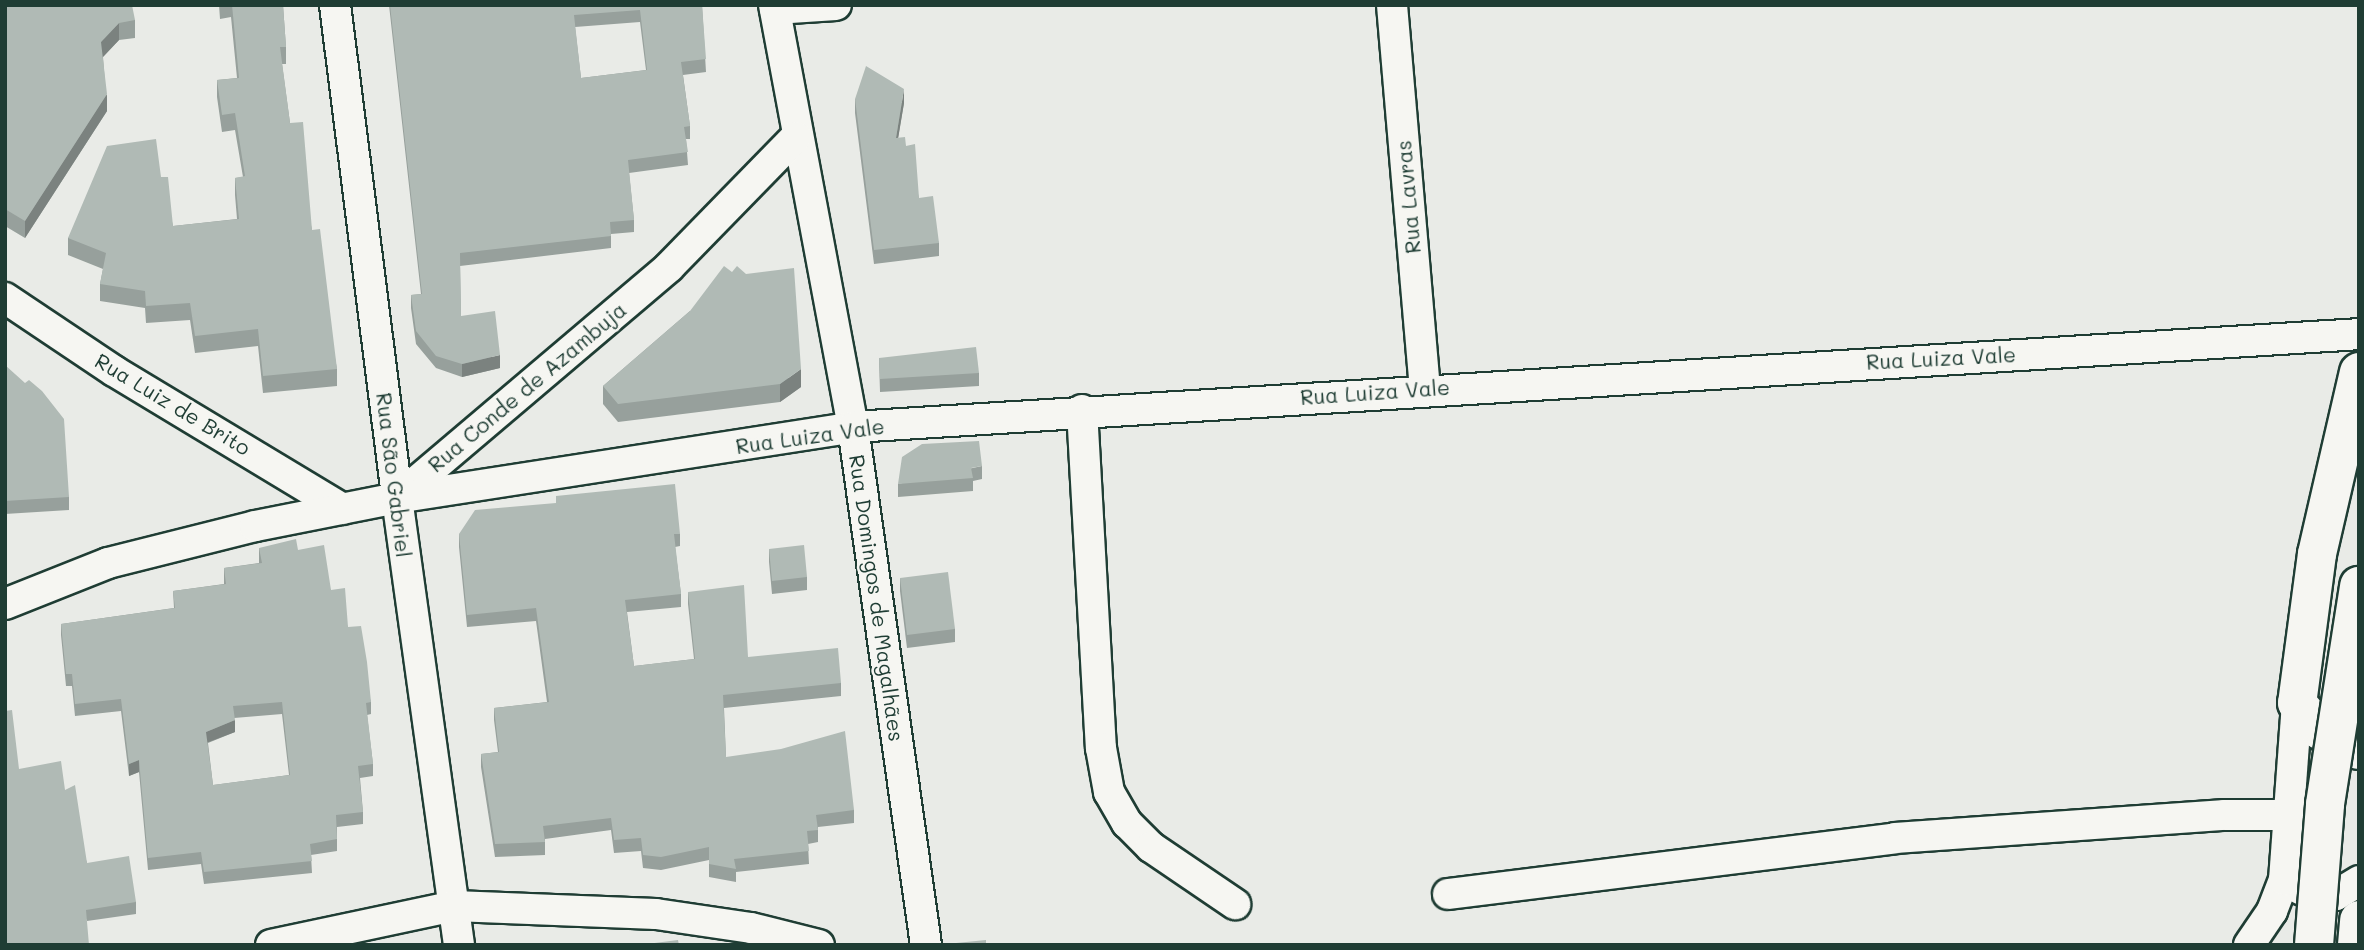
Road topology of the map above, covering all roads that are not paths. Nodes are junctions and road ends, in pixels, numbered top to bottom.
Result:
1 (335, 5) edge
2 (836, 5) edge
3 (1392, 5) edge
4 (774, 7) edge
5 (796, 137) junction
6 (5, 298) edge
7 (2359, 334) edge
8 (2359, 372) edge
9 (1425, 388) junction
10 (1082, 410) junction
11 (853, 427) junction
12 (397, 498) junction
13 (343, 509) junction
14 (2359, 586) edge
15 (5, 604) edge
16 (2297, 703) junction
17 (2359, 750) edge
18 (2289, 815) junction
19 (2284, 880) junction
20 (2359, 881) edge
21 (2359, 887) edge
22 (1448, 894) dead end
23 (1235, 904) dead end
24 (454, 906) junction
25 (2359, 920) edge
26 (271, 945) edge
27 (459, 945) edge
28 (819, 945) edge
29 (926, 945) edge
30 (2249, 945) edge
31 (2316, 945) edge
32 (2357, 945) edge

1 - 12 street, Rua São Gabriel
2 - 4 street
3 - 9 street, Rua Lavras
4 - 5 street, Rua Domingos de Magalhães
5 - 11 street, Rua Domingos de Magalhães
5 - 12 street, Rua Conde de Azambuja
6 - 13 street, Rua Luiz de Brito
7 - 9 street, Rua Luiza Vale
8 - 16 street
9 - 10 street, Rua Luiza Vale
10 - 11 street, Rua Luiza Vale
10 - 23 street
11 - 12 street, Rua Luiza Vale
11 - 29 street, Rua Domingos de Magalhães
12 - 13 street, Rua Conde de Azambuja
12 - 24 street, Rua São Gabriel
13 - 15 street, Rua Conde de Azambuja
14 - 31 street, bridge
16 - 17 street
16 - 18 street
18 - 19 street
18 - 22 street
19 - 20 street
19 - 30 street
21 - 31 street
24 - 26 street
24 - 27 street, Rua São Gabriel
24 - 28 street
25 - 32 street

